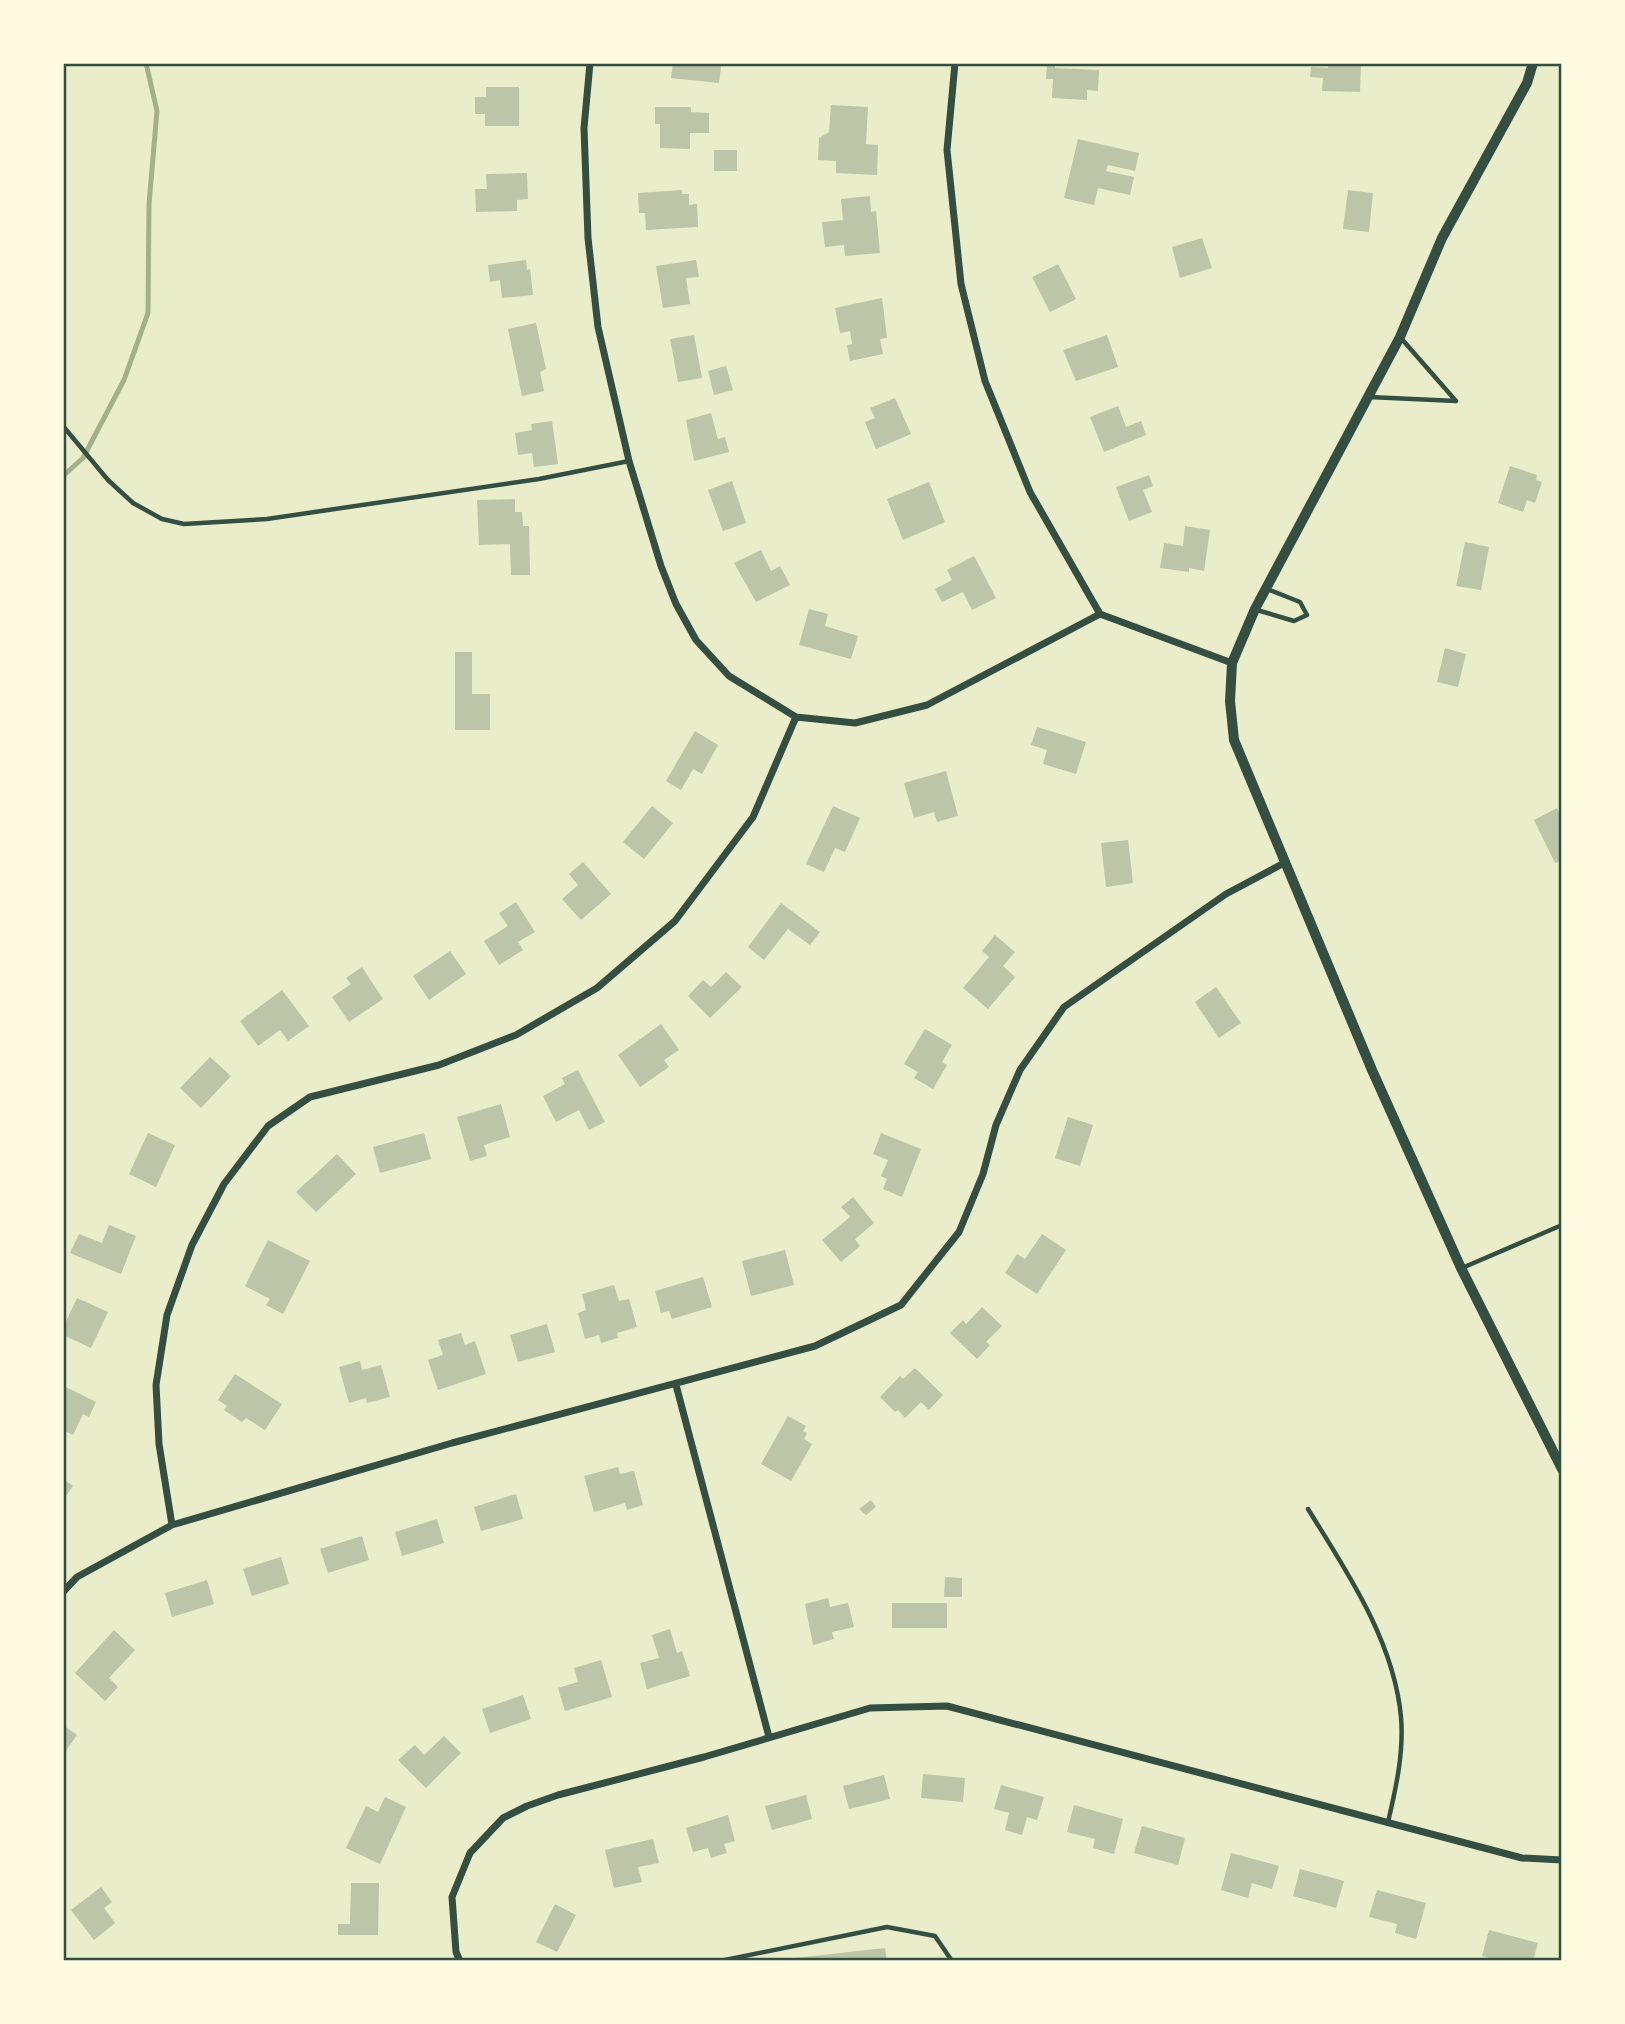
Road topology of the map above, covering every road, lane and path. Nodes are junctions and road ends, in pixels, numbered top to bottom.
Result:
1 (590, 63) edge
2 (955, 63) edge
3 (1533, 63) edge
4 (1400, 337) junction
5 (1368, 397) junction
6 (63, 426) edge
7 (629, 461) junction
8 (1266, 589) junction
9 (1255, 609) junction
10 (1100, 614) junction
11 (1232, 663) junction
12 (796, 717) junction
13 (1286, 862) junction
14 (1562, 1225) edge
15 (1461, 1268) junction
16 (676, 1385) junction
17 (1562, 1469) edge
18 (1308, 1509) dead end
19 (173, 1525) junction
20 (63, 1592) edge
21 (769, 1737) junction
22 (1388, 1823) junction
23 (1562, 1860) edge
24 (460, 1961) edge
25 (720, 1961) edge
26 (952, 1961) edge

1 - 7 street
2 - 10 street
3 - 4 street
4 - 5 street
4 - 5 lane
5 - 8 street
6 - 7 lane
7 - 12 street
8 - 9 street
8 - 9 lane
9 - 11 street
10 - 11 street
10 - 12 street
11 - 13 street
12 - 19 street
13 - 15 street
13 - 16 street
14 - 15 lane
15 - 17 street
16 - 19 street
16 - 21 street
18 - 22 lane
19 - 20 street
21 - 22 street
21 - 24 street
22 - 23 street
25 - 26 lane

